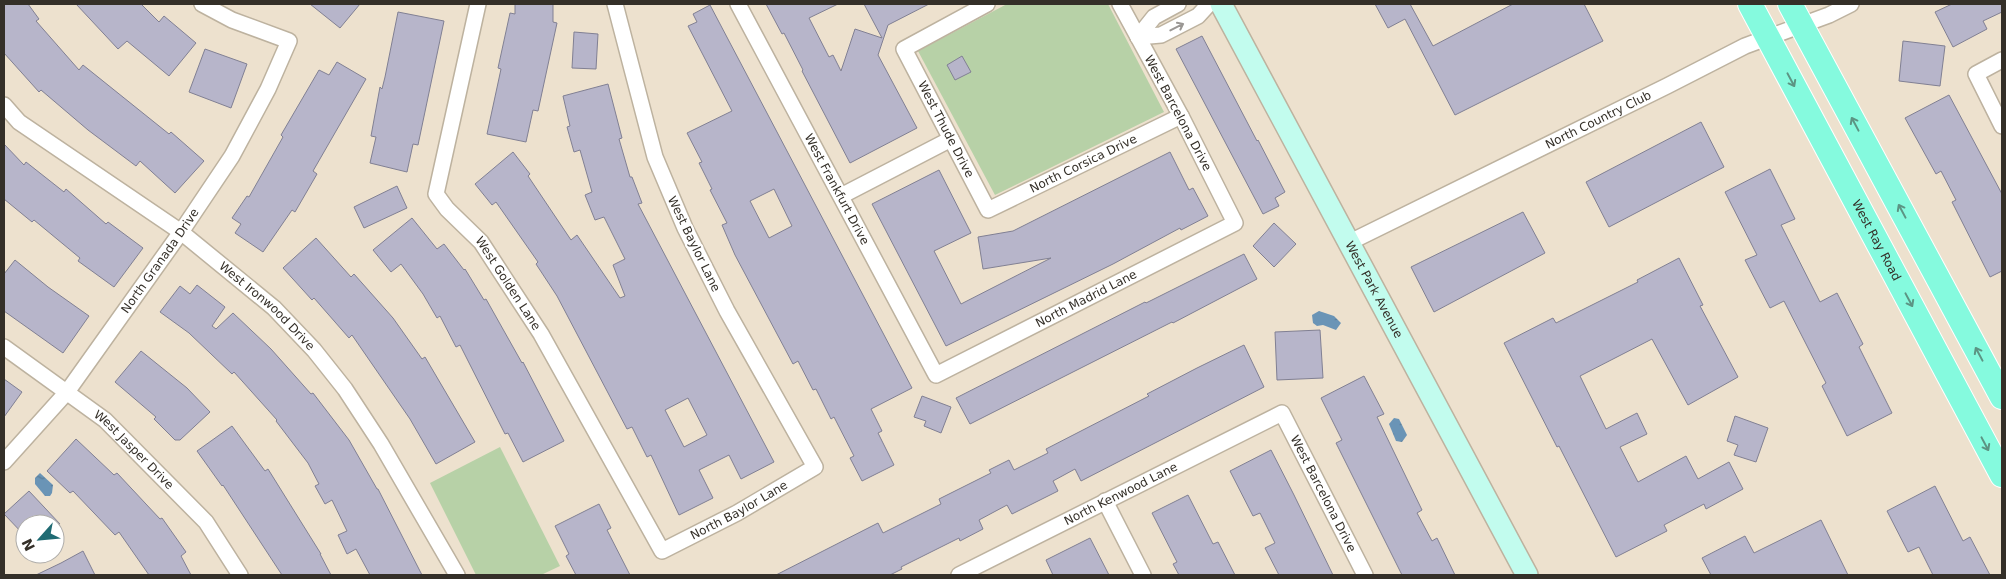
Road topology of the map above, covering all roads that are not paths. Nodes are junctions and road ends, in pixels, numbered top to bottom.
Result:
1 (202, 4) edge
2 (478, 4) edge
3 (614, 4) edge
4 (738, 4) edge
5 (1120, 4) edge
6 (1178, 4) edge
7 (1209, 4) edge
8 (1221, 4) edge
9 (1750, 4) edge
10 (1790, 4) edge
11 (1851, 4) edge
12 (984, 5) edge
13 (1801, 24) junction
14 (1138, 37) junction
15 (1768, 37) junction
16 (2002, 60) edge
17 (4, 105) edge
18 (1181, 116) junction
19 (2002, 126) edge
20 (951, 139) junction
21 (841, 196) junction
22 (988, 210) joint
23 (1235, 223) joint
24 (181, 232) junction
25 (1348, 243) junction
26 (4, 347) edge
27 (936, 375) joint
28 (67, 392) junction
29 (2002, 397) edge
30 (1282, 412) joint
31 (4, 462) edge
32 (815, 467) joint
33 (2002, 475) edge
34 (1105, 501) junction
35 (662, 551) joint
36 (240, 575) edge
37 (457, 575) edge
38 (959, 575) edge
39 (1142, 575) edge
40 (1365, 575) edge
41 (1527, 575) edge

1 - 24 street, North Granada Drive
2 - 35 street, West Golden Lane
3 - 32 street, West Baylor Lane
4 - 21 street, West Frankfurt Drive
5 - 14 street, West Barcelona Drive
6 - 14 street
14 -> 7 street
8 - 25 street, West Park Avenue
9 - 15 main road, West Ray Road
10 - 13 main road
11 - 13 street, North Country Club
12 - 20 street, West Thude Drive
13 - 15 street, North Country Club
29 -> 13 main road
14 - 18 street, West Barcelona Drive
15 - 25 street, North Country Club
15 -> 33 main road, West Ray Road
16 - 19 street
17 - 24 street, West Ironwood Drive
18 - 22 street, North Corsica Drive
18 - 23 street, West Barcelona Drive
20 - 21 street
20 - 22 street, West Thude Drive
21 - 27 street, West Frankfurt Drive
23 - 27 street, North Madrid Lane
24 - 28 street, North Granada Drive
24 - 37 street, West Ironwood Drive
25 - 41 street, West Park Avenue
26 - 28 street, West Jasper Drive
28 - 31 street, North Granada Drive
28 - 36 street, West Jasper Drive
30 - 34 street, North Kenwood Lane
30 - 40 street, West Barcelona Drive
32 - 35 street, North Baylor Lane
34 - 38 street, North Kenwood Lane
34 - 39 street

